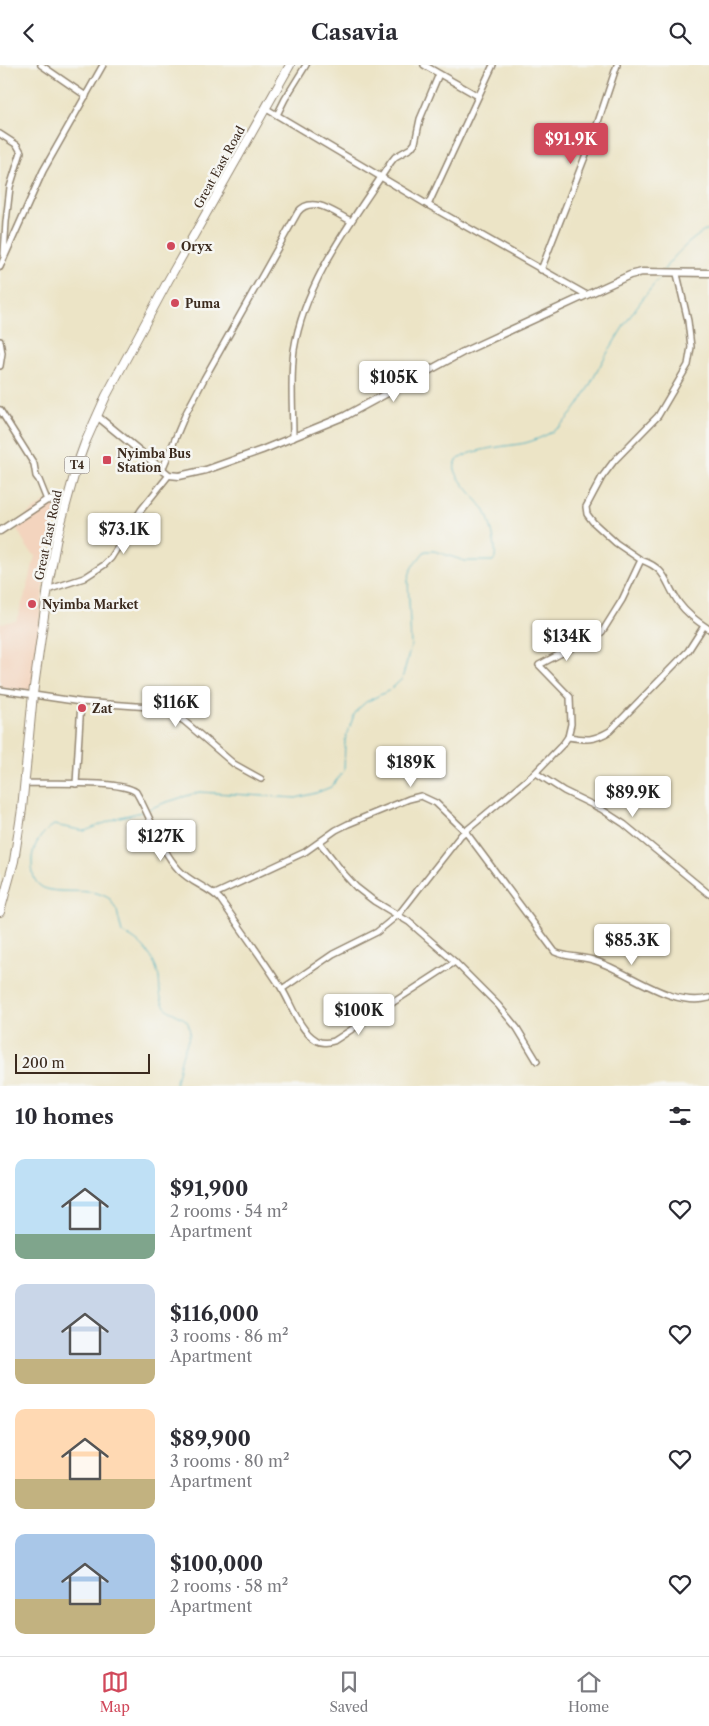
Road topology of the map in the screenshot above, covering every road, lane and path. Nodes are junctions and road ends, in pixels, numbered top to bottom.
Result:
1 (41, 65) edge
2 (103, 65) edge
3 (290, 65) edge
4 (306, 65) edge
5 (424, 65) edge
6 (493, 65) edge
7 (617, 65) edge
8 (440, 74) junction
9 (86, 96) junction
10 (478, 96) junction
11 (265, 108) junction
12 (277, 115) junction
13 (0, 134) edge
14 (381, 177) junction
15 (428, 205) junction
16 (351, 221) junction
17 (4, 257) junction
18 (0, 267) edge
19 (541, 270) junction
20 (709, 273) edge
21 (677, 274) junction
22 (585, 294) junction
23 (0, 341) edge
24 (0, 366) edge
25 (0, 410) edge
26 (97, 416) junction
27 (293, 438) junction
28 (162, 470) junction
29 (169, 475) junction
30 (47, 500) junction
31 (65, 502) junction
32 (0, 531) edge
33 (641, 560) junction
34 (47, 590) junction
35 (707, 627) edge
36 (0, 690) edge
37 (33, 694) junction
38 (81, 702) junction
39 (568, 737) junction
40 (536, 773) junction
41 (262, 779) dead end
42 (25, 783) junction
43 (76, 784) junction
44 (465, 831) junction
45 (320, 843) junction
46 (215, 894) junction
47 (709, 894) edge
48 (0, 911) edge
49 (399, 914) junction
50 (455, 962) junction
51 (282, 989) junction
52 (709, 997) edge
53 (537, 1061) dead end

1 - 9 street
2 - 9 street
3 - 11 highway, Great East Road / T4
4 - 12 street
5 - 8 street
6 - 10 street
7 - 19 street
8 - 10 street
8 - 14 street
9 - 17 street
10 - 15 street
11 - 12 street
11 - 26 highway, Great East Road / T4
12 - 14 street
13 - 17 street
14 - 15 street
14 - 16 street
15 - 19 street
16 - 27 street
16 - 28 street
17 - 18 street
19 - 22 street
20 - 21 street
21 - 22 street
21 - 33 street
22 - 27 street
23 - 24 street
25 - 30 street
26 - 28 street
26 - 31 highway, Great East Road / T4
27 - 29 street
28 - 29 street
29 - 34 street
30 - 31 street
30 - 32 street
31 - 34 highway, Great East Road / T4
33 - 35 street
33 - 39 street
34 - 37 highway, Great East Road / T4
35 - 39 street
36 - 37 street
37 - 38 street
37 - 42 highway, Great East Road / T4
38 - 41 street
38 - 43 street
39 - 40 street
40 - 44 street
40 - 47 street
42 - 43 street
42 - 48 highway, Great East Road / T4
43 - 46 street
44 - 45 street
44 - 49 street
44 - 52 street
45 - 46 street
45 - 49 street
46 - 51 street
49 - 50 street
49 - 51 street
50 - 51 street
50 - 53 street

